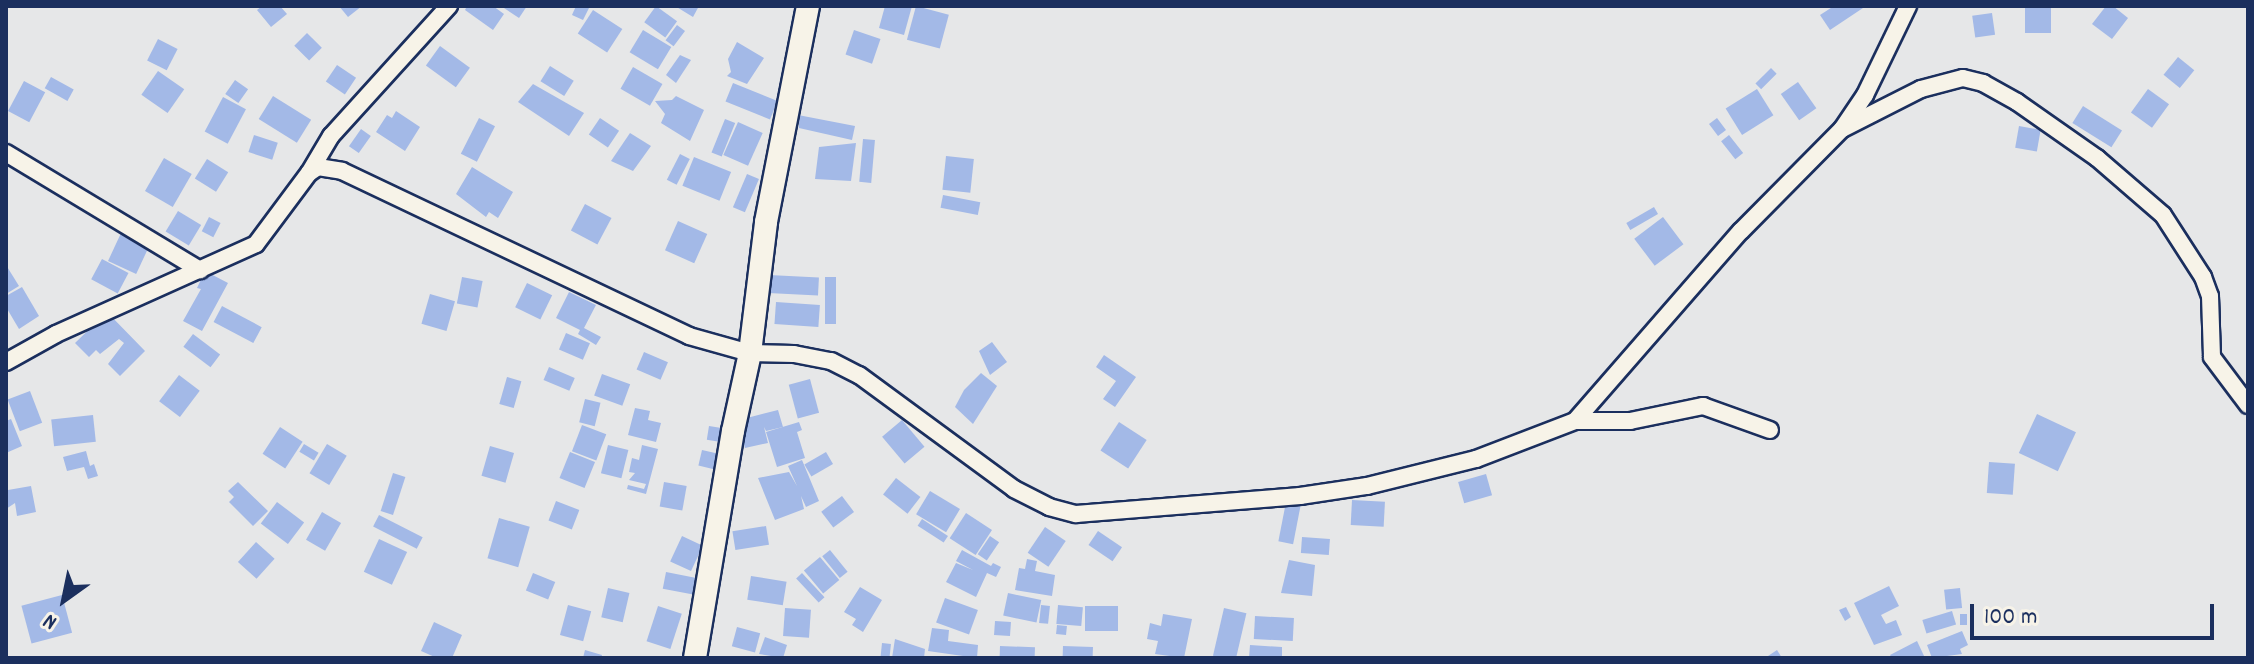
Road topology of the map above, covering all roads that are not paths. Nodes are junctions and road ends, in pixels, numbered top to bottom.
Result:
1 (449, 6) edge
2 (808, 6) edge
3 (1908, 6) edge
4 (1842, 129) junction
5 (6, 153) edge
6 (309, 173) junction
7 (200, 270) junction
8 (750, 353) junction
9 (6, 362) edge
10 (2248, 405) edge
11 (1575, 421) junction
12 (1770, 430) dead end
13 (695, 658) edge

1 - 6 street
2 - 8 street
3 - 4 street
4 - 10 street
4 - 11 street
5 - 7 street
6 - 7 street
6 - 8 street
7 - 9 street
8 - 11 street
8 - 13 street
11 - 12 street

